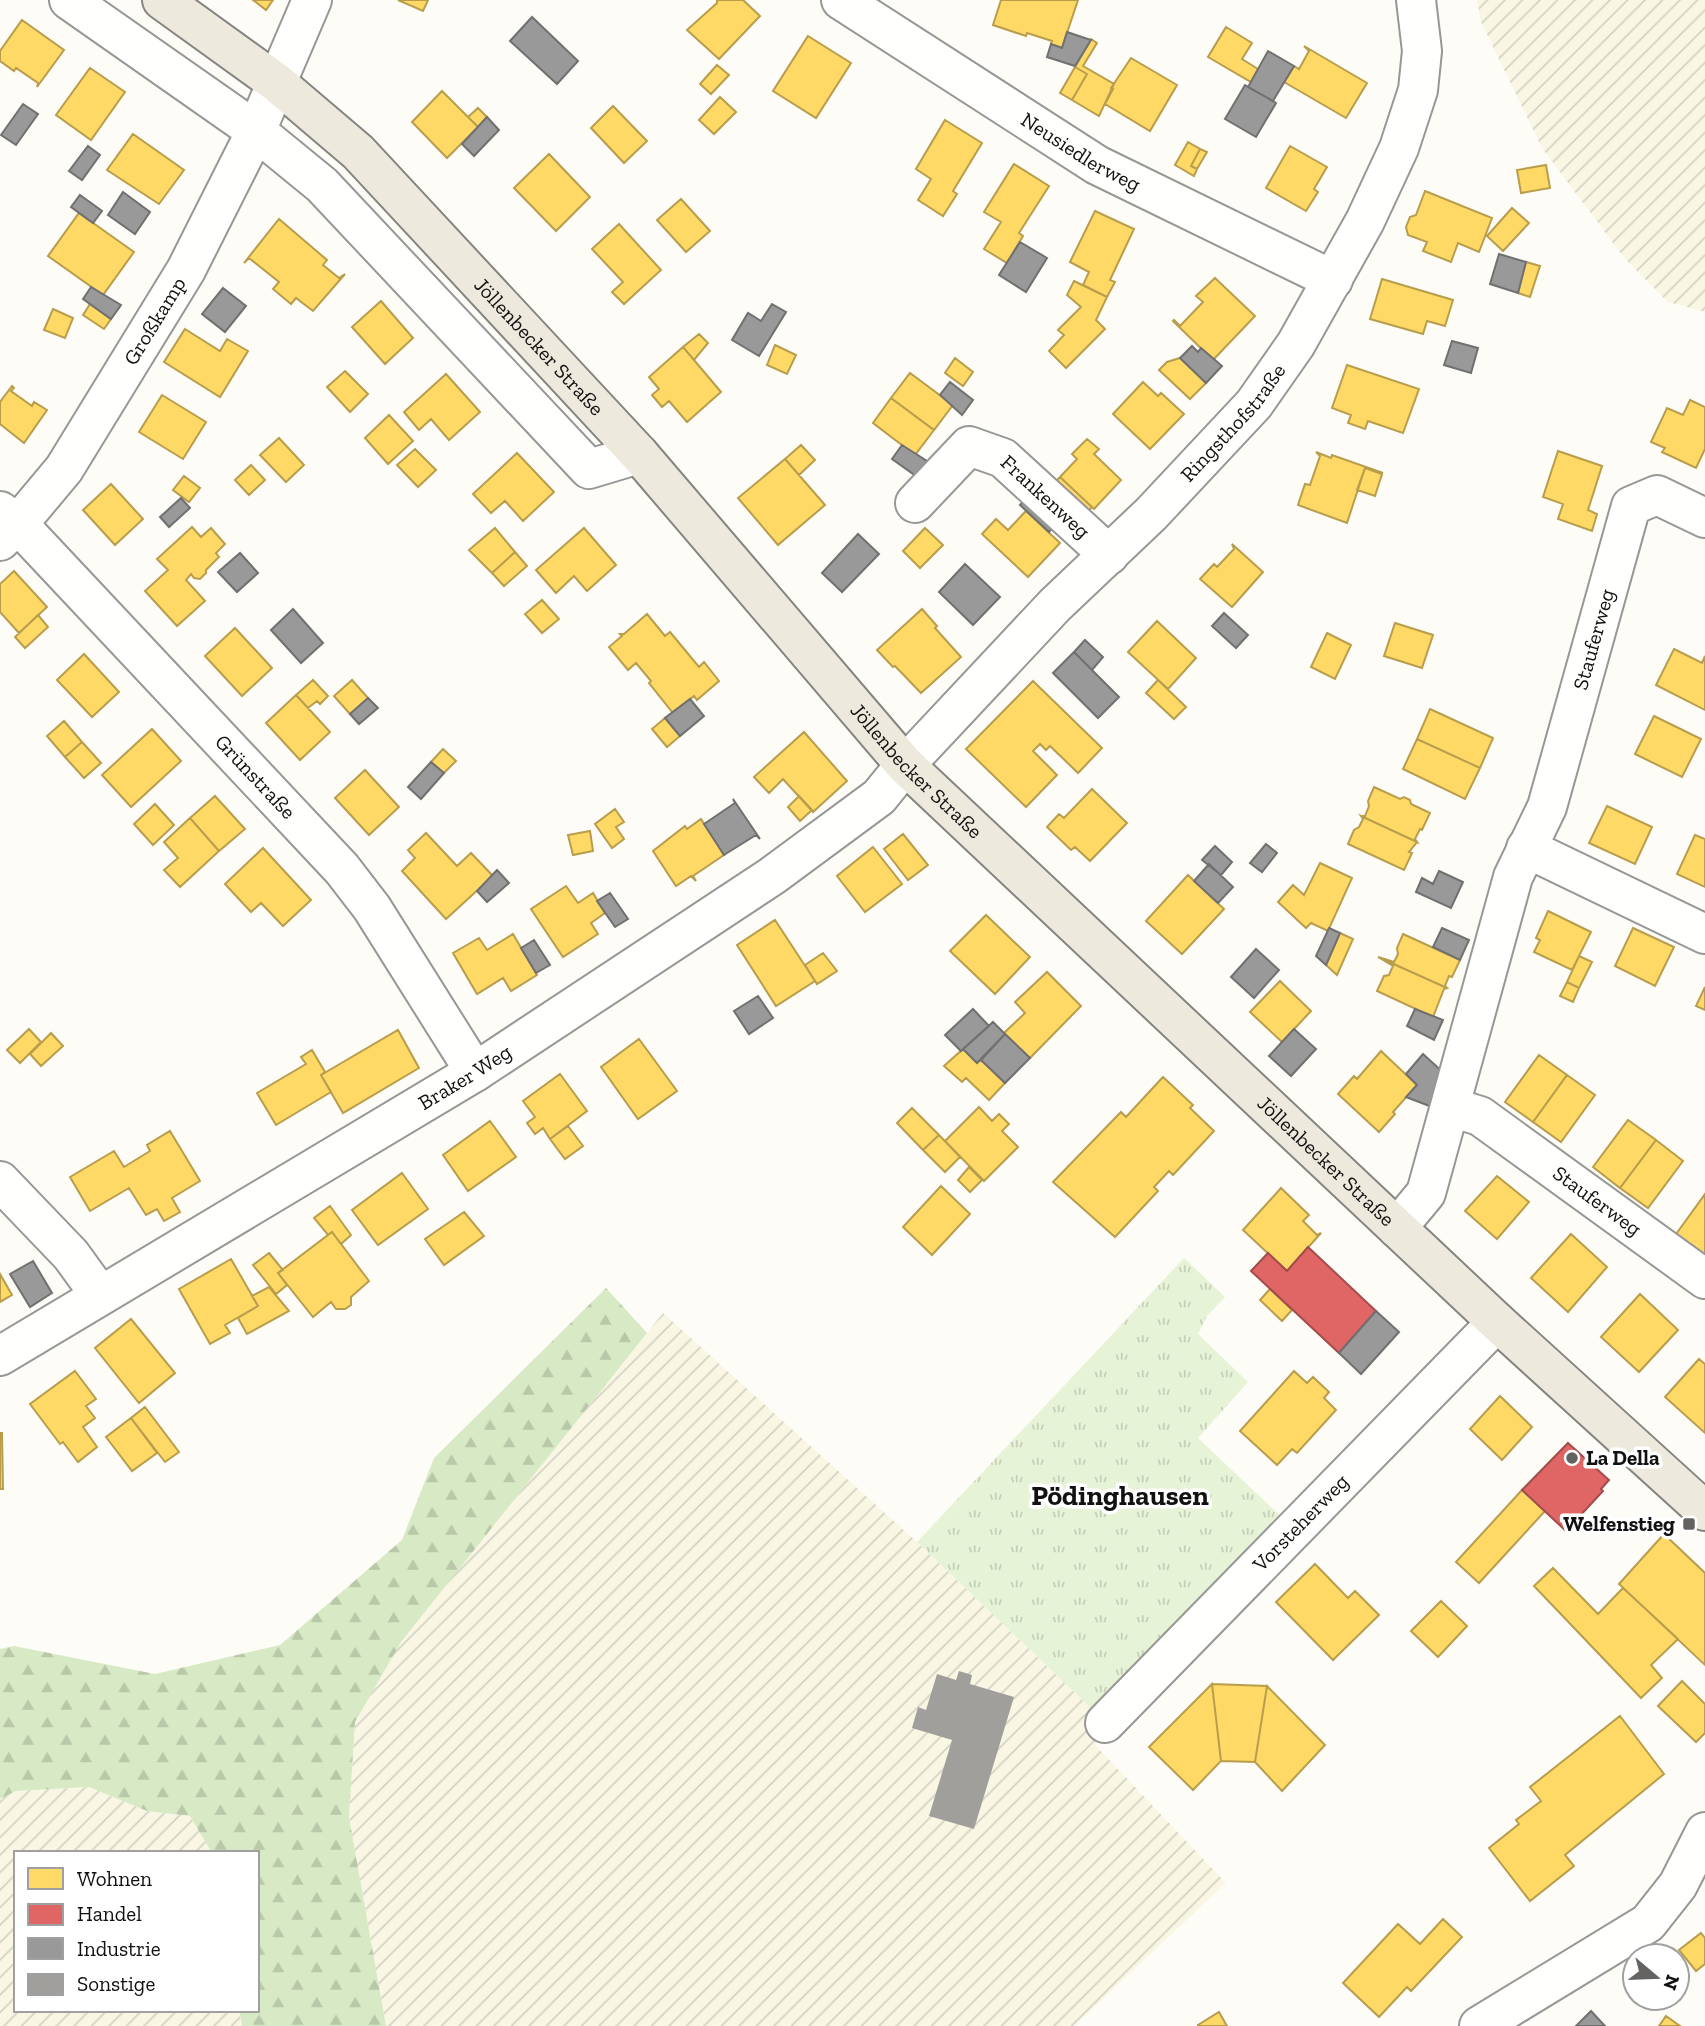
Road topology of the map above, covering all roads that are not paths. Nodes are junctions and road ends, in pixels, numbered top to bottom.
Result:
1 (69, 0) edge
2 (162, 0) edge
3 (312, 0) edge
4 (841, 0) edge
5 (1416, 0) edge
6 (277, 83) junction
7 (256, 131) junction
8 (1334, 280) junction
9 (639, 454) junction
10 (915, 503) dead end
11 (1705, 519) edge
12 (6, 525) edge
13 (1109, 555) junction
14 (905, 765) junction
15 (1526, 848) junction
16 (1705, 934) edge
17 (475, 1072) junction
18 (1451, 1107) junction
19 (0, 1181) edge
20 (1397, 1228) junction
21 (1705, 1279) edge
22 (100, 1295) junction
23 (1497, 1322) junction
24 (0, 1356) edge
25 (1705, 1511) edge
26 (1105, 1723) dead end
27 (1705, 1832) edge
28 (1479, 2026) edge

1 - 7 street
2 - 6 main road, Jöllenbecker Straße
3 - 6 street, Großkamp
4 - 8 street, Neusiedlerweg
5 - 8 street, Ringsthofstraße
6 - 7 street, Großkamp
6 - 9 main road, Jöllenbecker Straße
7 - 9 street
7 - 12 street, Großkamp
8 - 13 street, Ringsthofstraße
9 - 14 main road, Jöllenbecker Straße
10 - 13 street, Frankenweg
11 - 15 street, Stauferweg
12 - 17 street, Grünstraße
13 - 14 street, Ringsthofstraße
14 - 17 street, Braker Weg
14 - 20 main road, Jöllenbecker Straße
15 - 16 street
15 - 18 street, Stauferweg
17 - 22 street, Braker Weg
18 - 20 street, Stauferweg
18 - 21 street, Stauferweg
19 - 22 street
20 - 23 main road, Jöllenbecker Straße
22 - 24 street, Braker Weg
23 - 25 main road, Jöllenbecker Straße
23 - 26 street, Vorsteherweg
27 - 28 street

